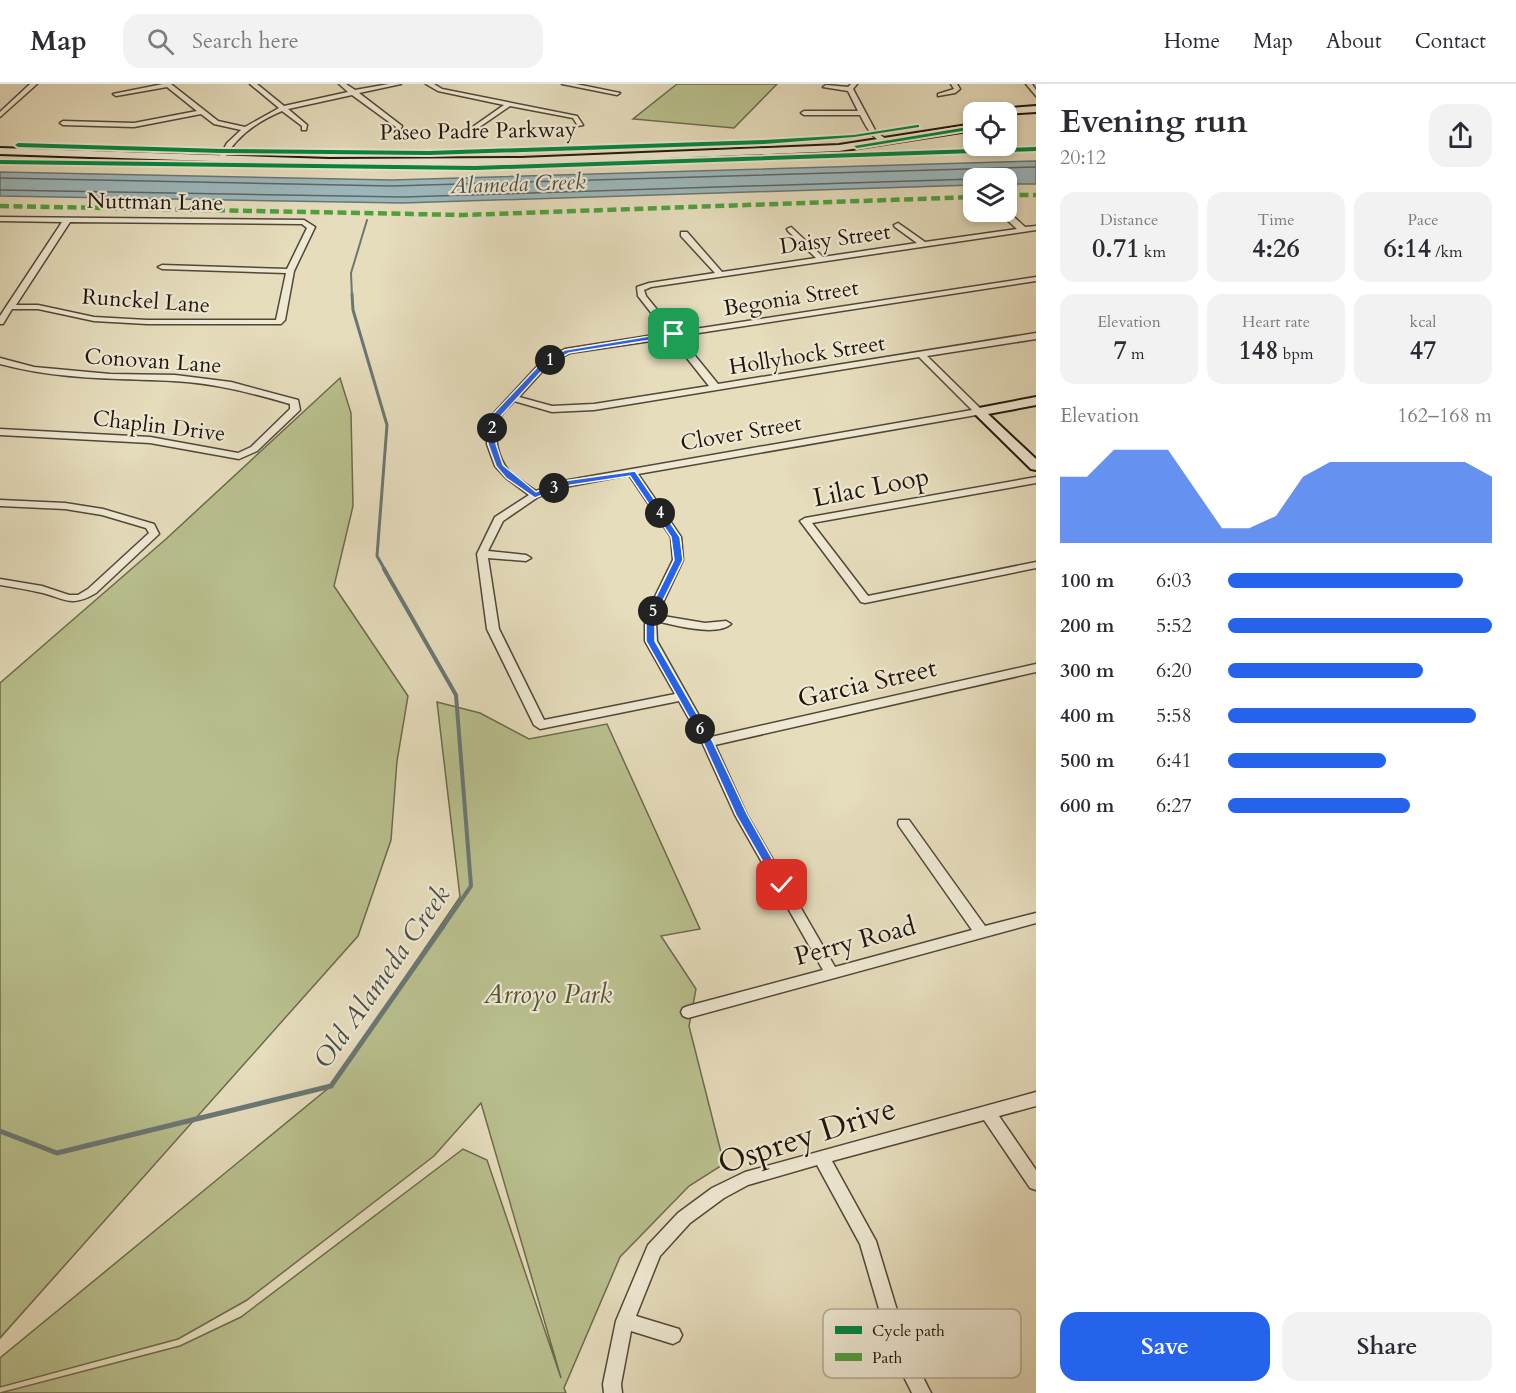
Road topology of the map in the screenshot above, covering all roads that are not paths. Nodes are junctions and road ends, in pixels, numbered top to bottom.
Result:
1 (34, 84) edge
2 (253, 84) edge
3 (342, 84) edge
4 (398, 84) edge
5 (429, 84) edge
6 (565, 84) edge
7 (954, 84) edge
8 (1029, 84) edge
9 (852, 86) edge
10 (826, 87) dead end
11 (355, 93) junction
12 (617, 93) dead end
13 (116, 94) dead end
14 (1036, 94) edge
15 (940, 96) dead end
16 (510, 104) junction
17 (283, 108) junction
18 (1036, 109) edge
19 (1017, 111) edge
20 (201, 112) junction
21 (804, 113) dead end
22 (862, 113) junction
23 (0, 115) edge
24 (1036, 118) edge
25 (963, 119) edge
26 (1017, 120) edge
27 (63, 123) dead end
28 (580, 125) dead end
29 (476, 128) dead end
30 (246, 129) junction
31 (304, 129) dead end
32 (963, 129) edge
33 (398, 130) dead end
34 (873, 133) junction
35 (887, 142) junction
36 (2, 149) edge
37 (222, 155) junction
38 (0, 219) edge
39 (68, 219) junction
40 (1014, 222) edge
41 (898, 225) dead end
42 (1036, 228) edge
43 (791, 229) dead end
44 (1023, 230) junction
45 (684, 234) dead end
46 (923, 244) junction
47 (820, 258) junction
48 (162, 267) dead end
49 (290, 271) junction
50 (720, 274) junction
51 (1036, 279) edge
52 (12, 307) junction
53 (0, 322) edge
54 (674, 334) junction
55 (1036, 336) edge
56 (921, 355) junction
57 (0, 361) edge
58 (715, 387) junction
59 (512, 398) junction
60 (1036, 401) edge
61 (295, 410) joint
62 (979, 412) junction
63 (0, 432) edge
64 (1036, 466) edge
65 (632, 473) junction
66 (1036, 480) edge
67 (535, 495) junction
68 (0, 502) edge
69 (482, 554) junction
70 (526, 558) dead end
71 (1036, 565) edge
72 (0, 582) edge
73 (650, 617) junction
74 (726, 624) dead end
75 (1036, 668) edge
76 (681, 697) junction
77 (708, 742) junction
78 (904, 823) dead end
79 (1036, 918) edge
80 (981, 932) junction
81 (831, 972) junction
82 (688, 1012) dead end
83 (1036, 1099) edge
84 (987, 1111) junction
85 (821, 1157) junction
86 (1036, 1184) edge
87 (888, 1309) edge
88 (625, 1321) junction
89 (672, 1335) dead end
90 (914, 1378) edge
91 (613, 1393) edge
92 (922, 1393) edge

1 - 23 street
2 - 17 street
3 - 11 street
4 - 11 street
5 - 16 street
6 - 12 street
7 - 15 street
8 - 14 street
9 - 10 street
9 - 22 street
11 - 17 street
11 - 33 street
13 - 20 street
16 - 28 street
16 - 29 street
17 - 30 street
17 - 31 street
18 - 19 main road
20 - 27 street
20 - 30 street
21 - 22 street
22 - 34 street
24 - 26 main road
25 - 34 main road, Paseo Padre Parkway
30 - 37 street
32 - 35 main road, Paseo Padre Parkway
34 - 35 street
34 - 37 main road, Paseo Padre Parkway
35 - 37 main road, Paseo Padre Parkway
36 - 37 main road, Paseo Padre Parkway
38 - 39 street, Nuttman Lane
39 - 49 street, Nuttman Lane
39 - 52 street
40 - 44 street
41 - 46 street
42 - 44 street, Daisy Street
43 - 47 street
44 - 46 street, Daisy Street
45 - 50 street
46 - 47 street, Daisy Street
47 - 50 street, Daisy Street
48 - 49 street
49 - 52 street, Runckel Lane
50 - 54 street, Daisy Street
51 - 54 street, Begonia Street
52 - 53 street
54 - 58 street
54 - 59 street, Begonia Street
55 - 56 street, Hollyhock Street
56 - 58 street, Hollyhock Street
56 - 62 street
57 - 61 street, Conovan Lane
58 - 59 street, Hollyhock Street
59 - 67 street, Begonia Street
60 - 62 main road, Clover Street
61 - 63 street, Chaplin Drive
62 - 64 main road
62 - 65 street, Clover Street
65 - 67 street, Clover Street
65 - 73 street
66 - 71 street, Lilac Loop
67 - 69 street, Clover Street
68 - 72 street
69 - 70 street
69 - 76 street
73 - 74 street
73 - 76 street
75 - 77 street, Garcia Street
76 - 77 street
77 - 81 street
78 - 80 street
79 - 80 street, Perry Road
80 - 81 street, Perry Road
81 - 82 street, Perry Road
83 - 84 street, Osprey Drive
84 - 85 street, Osprey Drive
84 - 86 street
85 - 87 street
85 - 88 street, Osprey Drive
88 - 89 street
88 - 91 street, Osprey Drive
90 - 92 street

